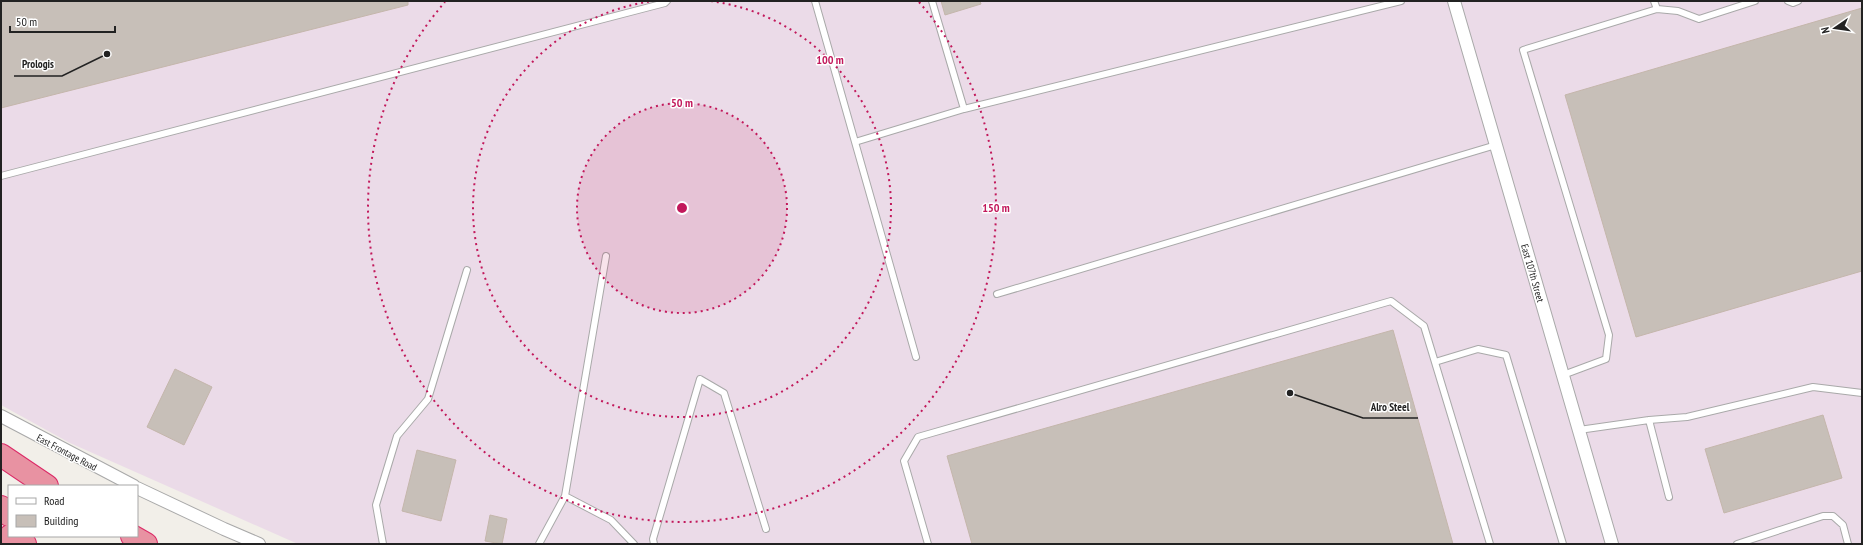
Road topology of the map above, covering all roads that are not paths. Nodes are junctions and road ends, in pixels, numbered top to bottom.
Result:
1 (667, 1) edge
2 (815, 1) edge
3 (932, 1) edge
4 (1401, 1) edge
5 (1454, 1) edge
6 (1654, 1) edge
7 (1755, 1) edge
8 (1788, 1) edge
9 (1798, 1) edge
10 (1388, 3) edge
11 (1657, 9) junction
12 (964, 109) junction
13 (855, 142) junction
14 (1496, 145) junction
15 (1, 176) edge
16 (606, 256) dead end
17 (467, 270) dead end
18 (997, 294) dead end
19 (916, 357) dead end
20 (1435, 362) junction
21 (1563, 376) junction
22 (1862, 393) edge
23 (1, 416) edge
24 (1649, 420) junction
25 (1579, 430) junction
26 (1, 455) edge
27 (46, 485) edge
28 (132, 485) edge
29 (138, 488) edge
30 (565, 496) junction
31 (1669, 497) dead end
32 (766, 529) dead end
33 (11, 537) edge
34 (134, 537) edge
35 (26, 544) edge
36 (146, 544) edge
37 (259, 544) edge
38 (383, 544) edge
39 (539, 544) edge
40 (634, 544) edge
41 (654, 544) edge
42 (928, 544) edge
43 (1490, 544) edge
44 (1563, 544) edge
45 (1612, 544) edge
46 (1738, 544) edge
47 (1848, 544) edge

1 - 15 lane
2 - 13 lane
3 - 12 lane
4 - 10 lane
5 - 14 street, East 107th Street
6 - 11 lane
7 - 11 lane
8 - 9 lane
10 - 12 lane
11 - 21 lane
12 - 13 lane
13 - 19 lane
14 - 18 lane
14 - 21 street, East 107th Street
16 - 30 lane
17 - 38 lane
20 - 42 lane
20 - 43 lane
20 - 44 lane
21 - 25 street, East 107th Street
22 - 24 lane
23 - 28 street, East Frontage Road
24 - 25 lane
24 - 31 lane
25 - 45 street, East 107th Street
26 - 27 highway
29 - 37 street
30 - 39 lane
30 - 40 lane
32 - 41 lane
33 - 35 highway
34 - 36 highway
46 - 47 lane

